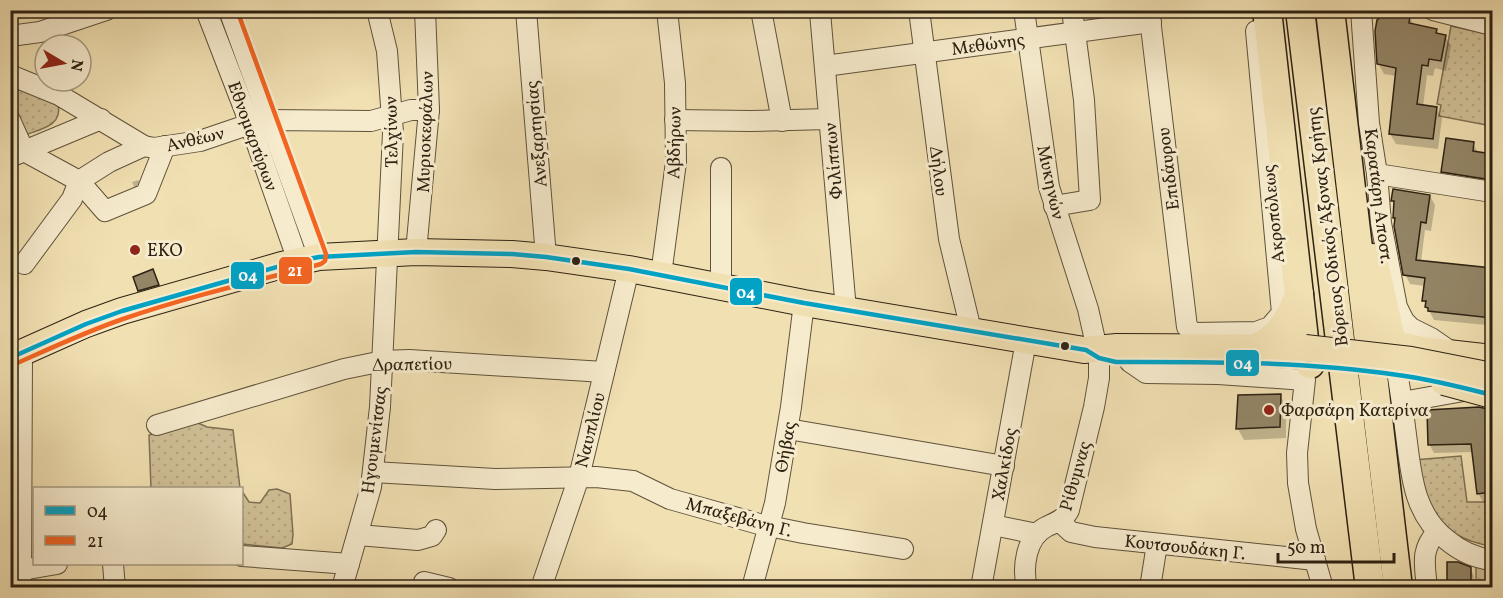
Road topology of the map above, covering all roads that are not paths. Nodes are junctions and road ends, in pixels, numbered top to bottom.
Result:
1 (106, 10) edge
2 (206, 10) edge
3 (229, 10) edge
4 (377, 10) edge
5 (425, 10) edge
6 (526, 10) edge
7 (667, 10) edge
8 (761, 10) edge
9 (919, 10) edge
10 (1024, 10) edge
11 (1072, 10) edge
12 (1254, 10) edge
13 (1267, 10) edge
14 (1300, 10) edge
15 (1330, 10) edge
16 (1360, 10) edge
17 (1433, 10) edge
18 (820, 12) edge
19 (75, 16) edge
20 (1150, 16) edge
21 (1492, 25) edge
22 (1075, 32) junction
23 (52, 33) edge
24 (10, 36) edge
25 (33, 39) edge
26 (1028, 39) junction
27 (925, 52) junction
28 (825, 66) junction
29 (10, 75) edge
30 (33, 81) edge
31 (65, 93) edge
32 (429, 110) junction
33 (392, 115) junction
34 (101, 119) junction
35 (829, 119) junction
36 (10, 120) edge
37 (270, 120) junction
38 (675, 120) junction
39 (782, 121) junction
40 (250, 124) junction
41 (144, 146) junction
42 (165, 146) junction
43 (17, 154) edge
44 (722, 168) dead end
45 (1377, 174) junction
46 (79, 181) junction
47 (1492, 192) edge
48 (1351, 198) junction
49 (1054, 206) junction
50 (416, 252) junction
51 (388, 254) junction
52 (546, 257) junction
53 (309, 259) junction
54 (24, 264) dead end
55 (629, 269) junction
56 (661, 274) junction
57 (721, 287) junction
58 (1300, 292) junction
59 (804, 303) junction
60 (846, 310) junction
61 (1187, 327) joint
62 (971, 330) junction
63 (1026, 341) junction
64 (1392, 343) junction
65 (1258, 347) junction
66 (1094, 352) junction
67 (1452, 353) junction
68 (1172, 354) junction
69 (16, 355) edge
70 (1492, 358) edge
71 (383, 361) junction
72 (1130, 362) junction
73 (1307, 364) junction
74 (604, 372) junction
75 (1492, 376) edge
76 (1492, 387) edge
77 (1492, 395) edge
78 (1401, 402) junction
79 (157, 425) dead end
80 (788, 429) junction
81 (1004, 466) junction
82 (373, 472) junction
83 (579, 477) junction
84 (1059, 521) junction
85 (993, 525) junction
86 (769, 526) junction
87 (436, 530) dead end
88 (1437, 532) junction
89 (1037, 534) junction
90 (358, 535) junction
91 (1157, 544) junction
92 (903, 549) dead end
93 (243, 556) edge
94 (1315, 560) junction
95 (1492, 560) edge
96 (349, 564) junction
97 (54, 565) edge
98 (113, 565) edge
99 (17, 576) edge
100 (115, 588) edge
101 (342, 588) edge
102 (424, 588) edge
103 (449, 588) edge
104 (541, 588) edge
105 (752, 588) edge
106 (981, 588) edge
107 (1026, 588) edge
108 (1150, 588) edge
109 (1323, 588) edge
110 (1370, 588) edge
111 (1398, 588) edge
112 (1427, 588) edge

1 - 19 street
2 - 40 street, Εθνομαρτύρων
3 - 37 street, Εθνομαρτύρων
4 - 33 street, Τελχίνων
5 - 32 street, Μυριοκεφάλων
6 - 52 street, Ανεξαρτησίας
7 - 38 street, Αβδήρων
8 - 39 street
9 - 27 street, Δήλου
10 - 26 street, Μυκηνών
11 - 22 street
12 - 61 street, Ακροπόλεως
13 - 58 highway
14 - 110 highway, Βόρειος Οδικός Άξονας Κρήτης
15 - 48 highway, Βόρειος Οδικός Άξονας Κρήτης
16 - 45 street, Καρατάρη Αποστ.
17 - 21 street
18 - 28 street, Φιλίππων
19 - 23 street
20 - 22 street, Μεθώνης
20 - 61 street, Επιδάυρου
22 - 26 street, Μεθώνης
22 - 49 street
24 - 25 street
26 - 27 street, Μεθώνης
26 - 49 street, Μυκηνών
27 - 28 street, Μεθώνης
27 - 62 street, Δήλου
28 - 35 street, Φιλίππων
29 - 30 street, Ανθέων
31 - 34 street, Ανθέων
32 - 33 street, Ανθέων
32 - 50 street, Μυριοκεφάλων
33 - 37 street, Ανθέων
33 - 51 street, Τελχίνων
34 - 41 street, Ανθέων
34 - 43 street
35 - 39 street
35 - 60 street, Φιλίππων
36 - 43 street
37 - 40 street, Ανθέων
37 - 53 street, Εθνομαρτύρων
38 - 39 street
38 - 56 street, Αβδήρων
40 - 42 street, Ανθέων
40 - 53 street, Εθνομαρτύρων
41 - 42 street, Ανθέων
41 - 46 street
42 - 46 street
43 - 46 street
44 - 57 street
45 - 47 street
45 - 67 street, Καρατάρη Αποστ.
46 - 54 street
48 - 64 highway
48 - 111 highway, Βόρειος Οδικός Άξονας Κρήτης
49 - 66 street, Μυκηνών
50 - 51 main road
50 - 52 main road
51 - 53 main road
51 - 71 street, Ηγουμενίτσας
52 - 55 main road
53 - 69 main road
55 - 56 main road
55 - 74 street, Ναυπλίου
56 - 57 main road
57 - 59 main road
58 - 65 highway
58 - 73 highway
59 - 60 main road
59 - 80 street, Θήβας
60 - 62 main road
62 - 63 main road
63 - 66 main road
63 - 81 street, Χαλκίδος
64 - 67 main road
64 - 78 street
65 - 68 main road
65 - 73 main road
66 - 68 main road
66 - 72 main road
66 - 84 street, Ρίθυμνας
67 - 70 main road
68 - 72 main road
68 - 73 main road
69 - 99 street
71 - 74 street, Δραπετίου
71 - 79 street, Δραπετίου
71 - 82 street, Ηγουμενίτσας
72 - 73 street
73 - 75 main road, bridge
73 - 77 main road, bridge
73 - 94 street
74 - 83 street, Ναυπλίου
76 - 78 street
78 - 88 street
80 - 81 street
80 - 86 street, Θήβας
81 - 85 street, Χαλκίδος
82 - 83 street, Μπαξεβάνη Γ.
82 - 90 street, Ηγουμενίτσας
83 - 86 street, Μπαξεβάνη Γ.
83 - 104 street, Ναυπλίου
84 - 89 street, Ρίθυμνας
84 - 91 street, Κουτσουδάκη Γ.
85 - 89 street
85 - 106 street, Χαλκίδος
86 - 92 street, Μπαξεβάνη Γ.
86 - 105 street, Θήβας
87 - 90 street
88 - 95 street
88 - 112 street
89 - 107 street
90 - 96 street, Ηγουμενίτσας
91 - 94 street, Κουτσουδάκη Γ.
91 - 108 street
93 - 96 street
94 - 109 street
96 - 101 street, Ηγουμενίτσας
97 - 99 street
98 - 100 street
102 - 103 street

